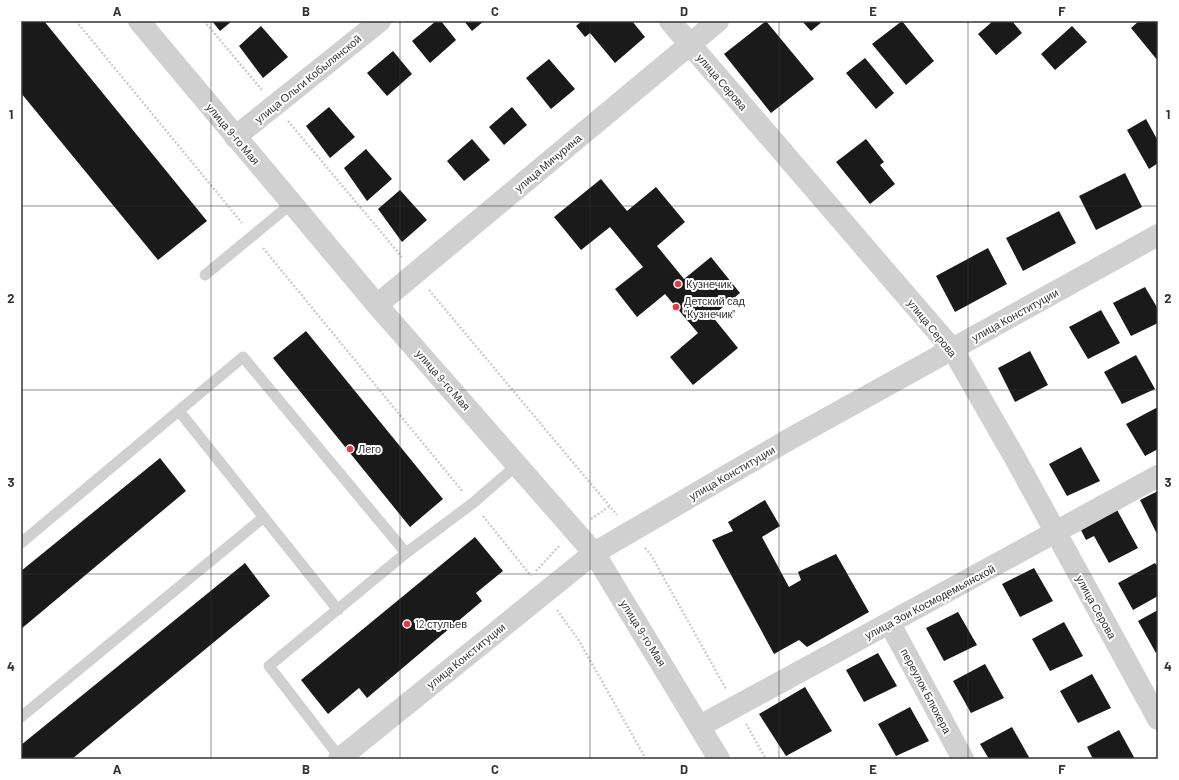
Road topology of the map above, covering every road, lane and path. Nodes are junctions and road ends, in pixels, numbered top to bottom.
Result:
1 (76, 21) edge
2 (139, 21) edge
3 (204, 21) edge
4 (380, 21) edge
5 (670, 21) edge
6 (718, 21) edge
7 (690, 44) junction
8 (275, 105) junction
9 (235, 137) junction
10 (291, 204) junction
11 (1158, 235) edge
12 (254, 237) junction
13 (415, 273) junction
14 (205, 275) dead end
15 (377, 305) junction
16 (952, 350) junction
17 (179, 411) junction
18 (517, 465) junction
19 (1158, 476) edge
20 (473, 503) junction
21 (264, 517) junction
22 (631, 531) junction
23 (1056, 533) junction
24 (21, 543) edge
25 (406, 553) junction
26 (594, 553) junction
27 (544, 593) junction
28 (338, 610) junction
29 (890, 624) junction
30 (736, 706) junction
31 (21, 717) edge
32 (1158, 719) edge
33 (700, 726) junction
34 (340, 758) edge
35 (646, 759) edge
36 (719, 759) edge
37 (766, 759) edge
38 (963, 759) edge

1 - 12 path
2 - 9 street, улица 9-го Мая
3 - 8 path
4 - 8 street, улица Ольги Кобылянской
5 - 7 street, улица Серова
6 - 7 street, улица Мичурина
7 - 13 street, улица Мичурина
7 - 16 street, улица Серова
8 - 9 street, улица Ольги Кобылянской
8 - 13 path
9 - 10 street, улица 9-го Мая
10 - 12 lane
10 - 15 street, улица 9-го Мая
11 - 16 street, улица Конституции
12 - 14 lane
12 - 20 path
13 - 15 street, улица Мичурина
13 - 22 path
15 - 18 street, улица 9-го Мая
16 - 22 street, улица Конституции
16 - 23 street, улица Серова
17 - 21 lane
17 - 24 lane
17 - 25 lane
18 - 20 lane
18 - 26 street, улица 9-го Мая
19 - 23 street, улица Зои Космодемьянской
20 - 25 lane
20 - 27 path
21 - 28 lane
21 - 31 lane
22 - 26 street, улица Конституции
22 - 30 path
23 - 29 street, улица Зои Космодемьянской
23 - 32 street, улица Серова
25 - 28 lane
26 - 27 street, улица Конституции
26 - 33 street, улица 9-го Мая
27 - 34 street, улица Конституции
27 - 35 path
28 - 34 lane
29 - 30 street, улица Зои Космодемьянской
29 - 38 street, переулок Блюхера
30 - 33 street, улица Зои Космодемьянской
30 - 37 path
33 - 36 street, улица 9-го Мая

